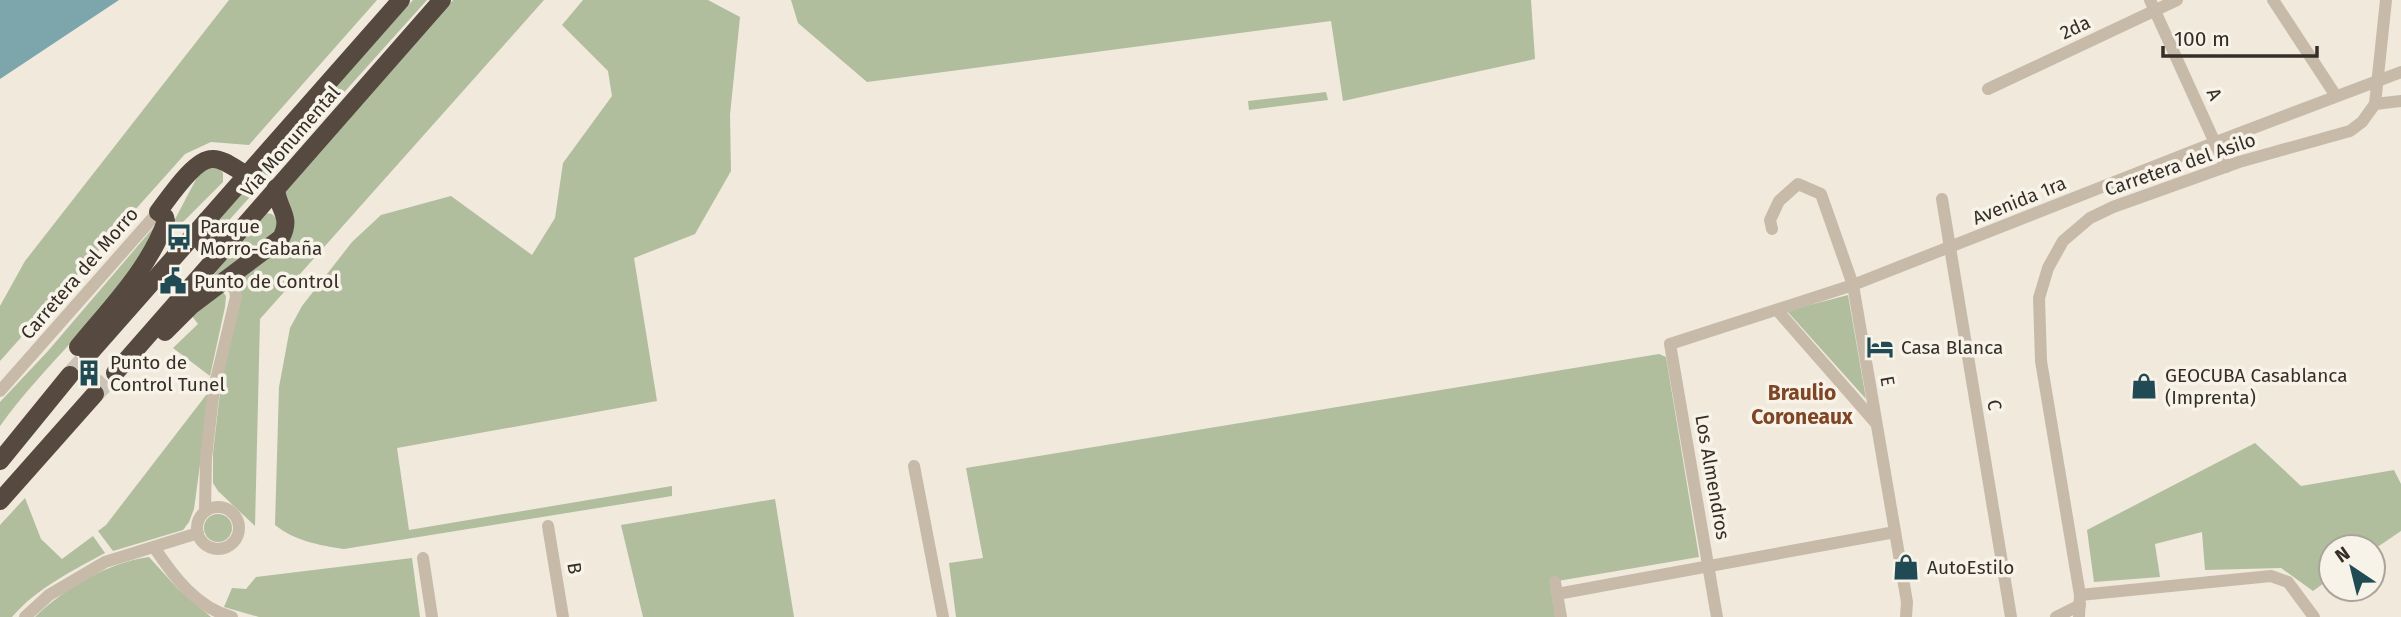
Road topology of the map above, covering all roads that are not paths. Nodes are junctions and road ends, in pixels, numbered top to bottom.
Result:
1 (401, 0) edge
2 (442, 0) edge
3 (2177, 0) edge
4 (2273, 0) edge
5 (2386, 0) edge
6 (2153, 5) edge
7 (2401, 72) edge
8 (2378, 82) junction
9 (1988, 89) dead end
10 (2358, 89) junction
11 (2336, 96) junction
12 (2401, 101) edge
13 (2375, 104) junction
14 (2216, 142) junction
15 (2226, 167) junction
16 (247, 175) junction
17 (276, 188) junction
18 (2084, 194) junction
19 (1942, 199) dead end
20 (158, 212) junction
21 (252, 216) junction
22 (208, 218) junction
23 (2091, 218) junction
24 (1772, 229) dead end
25 (1950, 248) junction
26 (208, 266) junction
27 (227, 281) junction
28 (1853, 285) junction
29 (1777, 310) junction
30 (171, 325) junction
31 (1670, 344) joint
32 (0, 391) edge
33 (100, 397) tunnel mouth
34 (1875, 422) junction
35 (0, 453) edge
36 (0, 461) edge
37 (914, 466) dead end
38 (2, 499) edge
39 (205, 511) junction
40 (549, 531) dead end
41 (1895, 532) junction
42 (198, 534) junction
43 (154, 547) junction
44 (423, 558) dead end
45 (1708, 566) junction
46 (2080, 606) edge
47 (25, 617) edge
48 (232, 617) edge
49 (432, 617) edge
50 (563, 617) edge
51 (943, 617) edge
52 (1561, 617) edge
53 (1717, 617) edge
54 (1906, 617) edge
55 (2011, 617) edge
56 (2056, 617) edge
57 (2314, 617) edge

1 - 16 highway, Vía Monumental
2 - 17 highway, Vía Monumental
3 - 6 street, 2da
4 - 11 street
5 - 8 street
6 - 9 street, 2da
6 - 14 street, A
7 - 8 street, Avenida 1ra
8 - 10 street, Avenida 1ra
8 - 13 street
10 - 11 street, Avenida 1ra
10 - 13 street
11 - 14 street, Avenida 1ra
12 - 13 street
13 - 15 street, Carretera del Asilo
14 - 15 street, A
14 - 18 street, Avenida 1ra
15 - 23 street, Carretera del Asilo
16 - 20 highway
16 - 22 highway, Vía Monumental
17 - 21 highway, Vía Monumental
17 - 27 highway
18 - 23 street
18 - 25 street, Avenida 1ra
19 - 25 street, C
20 - 22 highway, Vía Monumental
20 - 32 street, Carretera del Morro
21 - 22 highway
21 - 26 highway, Vía Monumental
23 - 46 street, Carretera del Asilo
24 - 28 street, E
25 - 28 street, Avenida 1ra
25 - 55 street, C
26 - 30 highway
26 - 30 highway, Vía Monumental
27 - 30 highway
27 - 39 street
28 - 29 street, Avenida 1ra
28 - 34 street, E
29 - 31 street, Avenida 1ra
29 - 34 street
31 - 45 street, Los Almendros
33 - 38 highway
34 - 41 street, E
35 - 36 highway
37 - 51 street
39 - 42 street
39 - 42 street
40 - 50 street, B
41 - 45 street
41 - 54 street, E
42 - 43 street
43 - 47 street
43 - 48 street
44 - 49 street
45 - 52 street
45 - 53 street, Los Almendros
46 - 56 street
46 - 57 street

